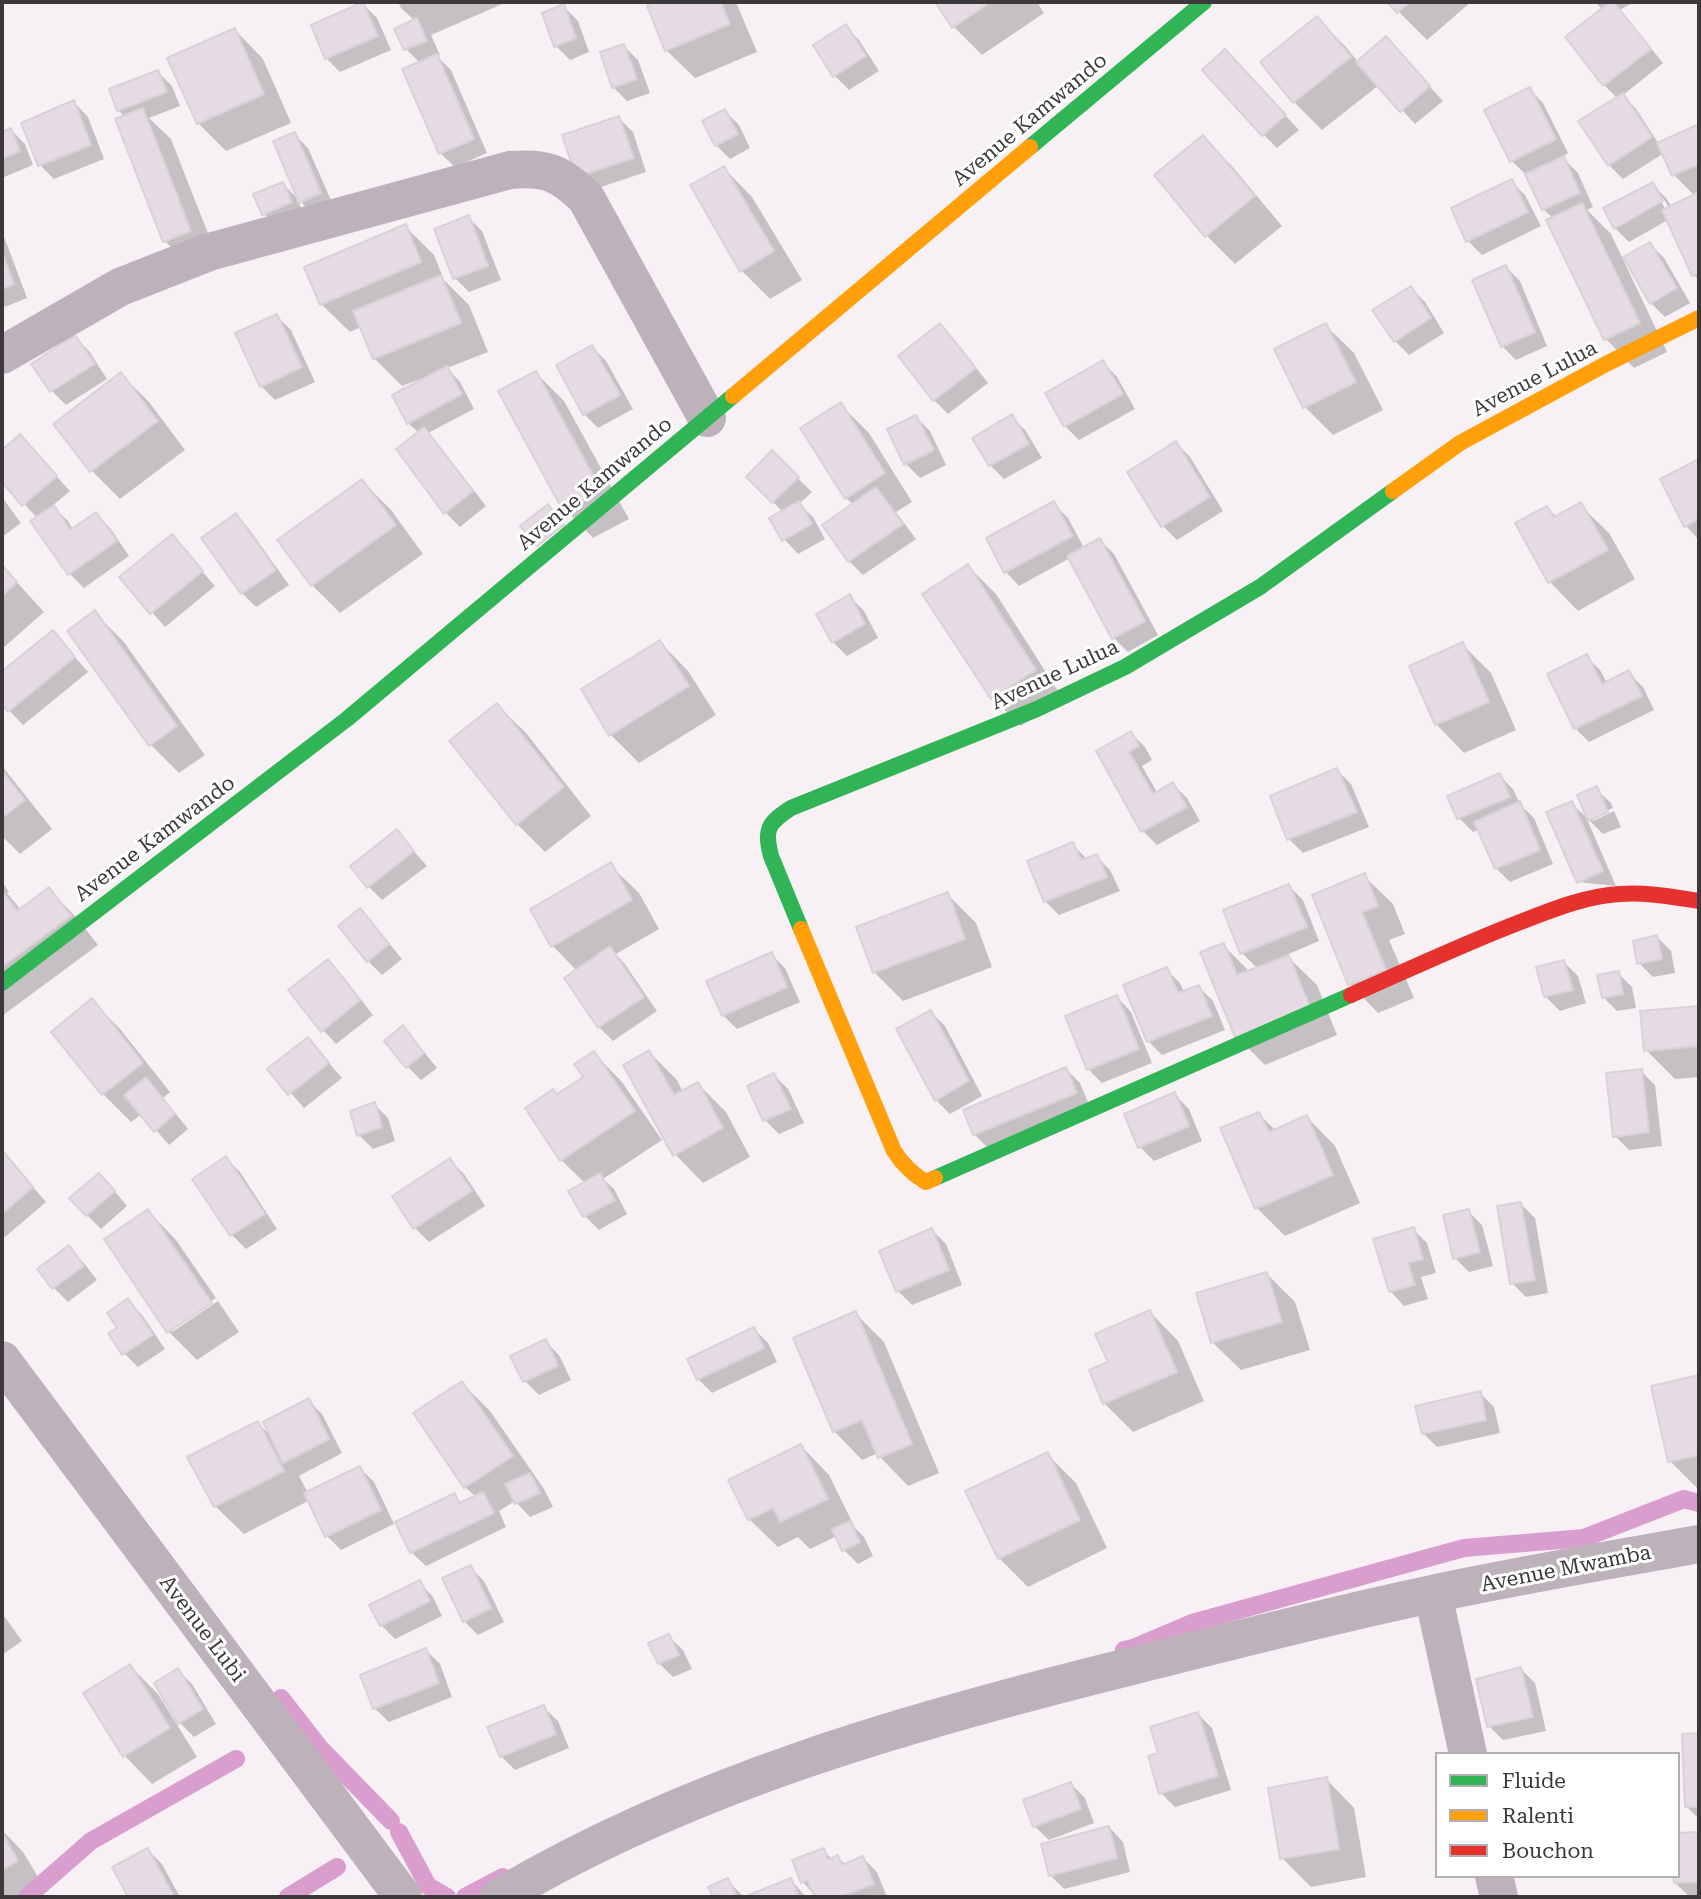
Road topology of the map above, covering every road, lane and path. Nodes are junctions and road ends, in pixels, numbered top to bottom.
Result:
1 (1204, 2) edge
2 (1699, 318) edge
3 (2, 355) edge
4 (707, 418) junction
5 (1699, 901) edge
6 (2, 984) edge
7 (2, 1360) edge
8 (1699, 1544) edge
9 (1433, 1594) junction
10 (1468, 1752) edge
11 (1494, 1878) edge
12 (403, 1897) edge
13 (499, 1897) edge
14 (1499, 1897) edge

1 - 4 street, Avenue Kamwando
2 - 5 street, Avenue Lulua
3 - 4 street
4 - 6 street, Avenue Kamwando
7 - 12 street, Avenue Lubi
8 - 9 street, Avenue Mwamba
9 - 10 street
9 - 13 street, Avenue Mwamba
11 - 14 street

